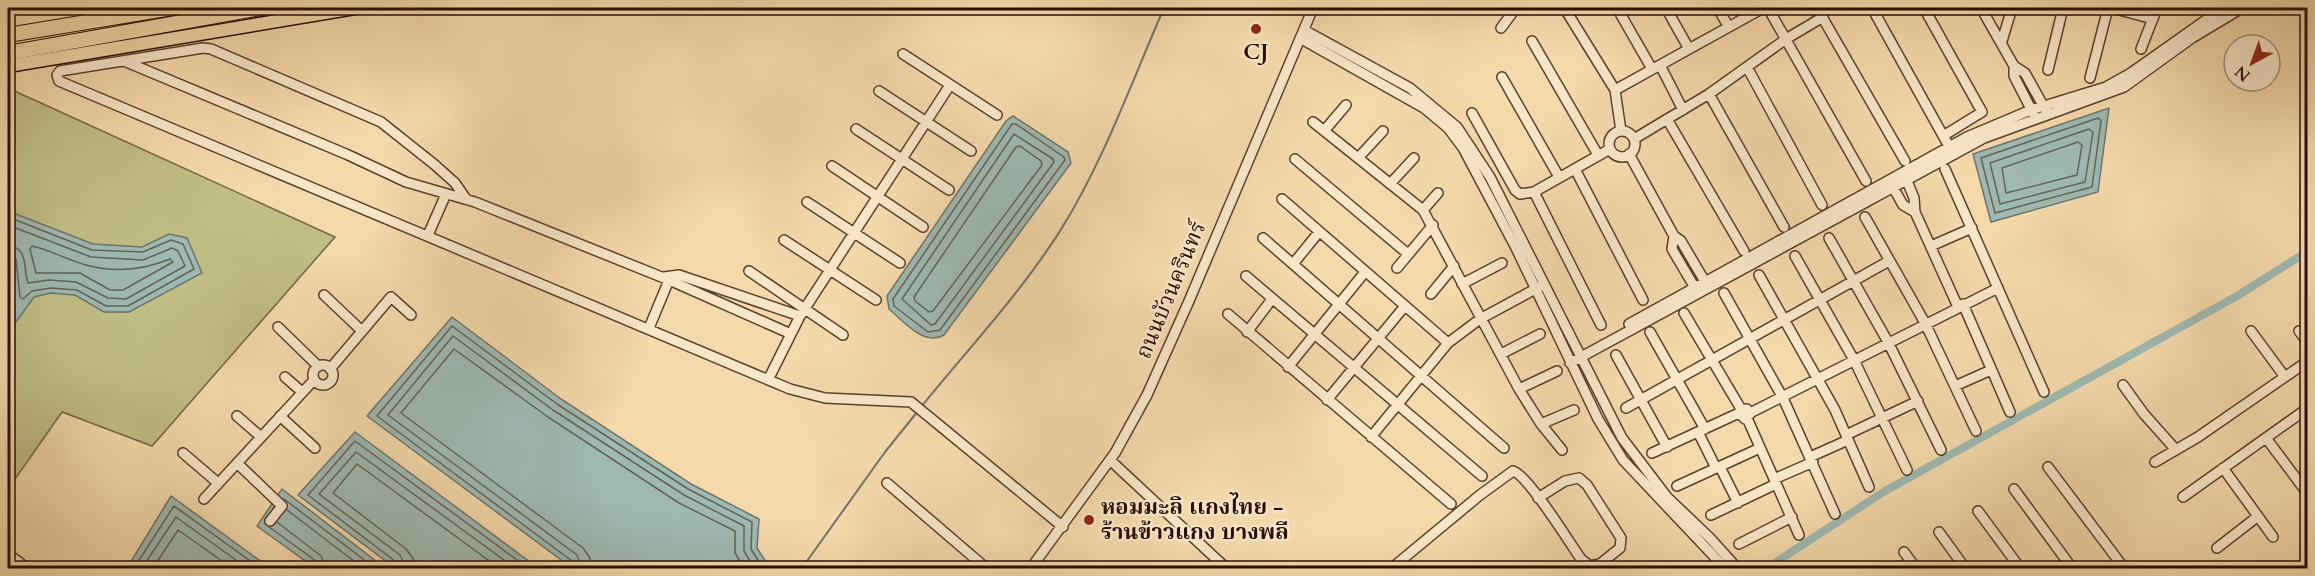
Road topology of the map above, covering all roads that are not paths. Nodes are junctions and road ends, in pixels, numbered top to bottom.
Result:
1 (172, 8) edge
2 (261, 8) edge
3 (355, 8) edge
4 (1312, 8) edge
5 (1516, 8) edge
6 (1617, 8) edge
7 (1666, 8) edge
8 (1718, 8) edge
9 (1763, 8) edge
10 (1768, 8) edge
11 (1817, 8) edge
12 (1872, 8) edge
13 (1924, 8) edge
14 (1981, 8) edge
15 (2012, 8) edge
16 (2063, 8) edge
17 (2110, 8) edge
18 (2157, 8) edge
19 (2223, 8) edge
20 (2242, 8) edge
21 (1565, 9) edge
22 (1822, 17) junction
23 (2153, 19) junction
24 (1728, 26) junction
25 (1502, 28) dead end
26 (1302, 34) junction
27 (8, 35) edge
28 (1786, 39) junction
29 (1532, 41) dead end
30 (2002, 41) junction
31 (1689, 49) junction
32 (2141, 49) dead end
33 (8, 53) edge
34 (903, 54) dead end
35 (124, 62) junction
36 (8, 66) edge
37 (2014, 66) junction
38 (1656, 67) junction
39 (1747, 67) junction
40 (2048, 70) dead end
41 (2133, 76) junction
42 (1502, 77) dead end
43 (2090, 78) dead end
44 (950, 85) junction
45 (1615, 90) junction
46 (879, 91) dead end
47 (1709, 94) junction
48 (1346, 105) dead end
49 (1683, 110) junction
50 (2045, 110) junction
51 (1472, 113) dead end
52 (2033, 114) junction
53 (998, 115) dead end
54 (1667, 119) junction
55 (926, 122) junction
56 (1313, 122) dead end
57 (856, 129) dead end
58 (1324, 131) junction
59 (1383, 131) dead end
60 (1621, 131) junction
61 (1943, 136) junction
62 (1634, 139) junction
63 (1610, 148) junction
64 (1951, 150) junction
65 (971, 151) dead end
66 (1629, 154) junction
67 (1598, 155) junction
68 (1358, 158) junction
69 (1414, 158) dead end
70 (902, 159) junction
71 (1295, 159) dead end
72 (1905, 161) dead end
73 (832, 166) dead end
74 (1575, 169) junction
75 (1945, 169) dead end
76 (1905, 176) junction
77 (1559, 177) junction
78 (1866, 181) dead end
79 (1390, 184) junction
80 (1892, 184) junction
81 (949, 190) dead end
82 (1534, 192) junction
83 (1438, 193) dead end
84 (446, 194) junction
85 (878, 196) junction
86 (466, 199) junction
87 (1282, 199) dead end
88 (807, 202) dead end
89 (1822, 205) dead end
90 (1423, 210) junction
91 (1915, 212) junction
92 (1865, 217) dead end
93 (1433, 225) junction
94 (923, 227) dead end
95 (1785, 227) dead end
96 (1972, 228) junction
97 (855, 232) junction
98 (1320, 232) junction
99 (428, 235) junction
100 (1674, 236) junction
101 (1263, 238) dead end
102 (1829, 238) dead end
103 (784, 240) dead end
104 (1931, 246) junction
105 (1744, 251) dead end
106 (1408, 254) junction
107 (1796, 256) dead end
108 (1889, 261) junction
109 (900, 263) dead end
110 (1502, 263) dead end
111 (1293, 264) junction
112 (1454, 266) junction
113 (1397, 268) dead end
114 (830, 270) junction
115 (749, 271) dead end
116 (1365, 272) junction
117 (1759, 275) dead end
118 (1246, 276) dead end
119 (665, 279) junction
120 (1853, 281) junction
121 (1462, 284) junction
122 (1545, 284) junction
123 (1707, 286) junction
124 (1535, 288) junction
125 (1998, 288) junction
126 (1697, 291) junction
127 (1724, 293) dead end
128 (1431, 294) dead end
129 (324, 295) dead end
130 (1272, 299) junction
131 (1820, 299) junction
132 (876, 300) dead end
133 (1643, 300) dead end
134 (1338, 303) junction
135 (1961, 305) junction
136 (1405, 306) junction
137 (803, 312) junction
138 (1684, 313) dead end
139 (1228, 314) dead end
140 (411, 315) dead end
141 (1480, 318) junction
142 (1785, 320) junction
143 (1925, 323) junction
144 (1601, 325) dead end
145 (278, 327) dead end
146 (650, 328) junction
147 (362, 331) junction
148 (2251, 331) dead end
149 (2299, 331) dead end
150 (1247, 332) junction
151 (1650, 332) dead end
152 (1313, 333) junction
153 (790, 334) junction
154 (1540, 334) dead end
155 (843, 335) dead end
156 (1378, 337) junction
157 (1749, 338) junction
158 (1888, 342) junction
159 (1448, 343) junction
160 (2307, 343) edge
161 (1501, 354) junction
162 (1581, 354) junction
163 (1616, 355) dead end
164 (1711, 359) junction
165 (1854, 360) junction
166 (1570, 361) junction
167 (2307, 361) edge
168 (318, 366) junction
169 (1288, 367) junction
170 (1353, 368) junction
171 (330, 369) junction
172 (1991, 370) junction
173 (1557, 371) dead end
174 (1422, 374) junction
175 (285, 377) dead end
176 (2285, 377) junction
177 (1818, 378) junction
178 (1676, 379) junction
179 (768, 380) junction
180 (313, 381) junction
181 (2123, 384) dead end
182 (1955, 386) junction
183 (1519, 389) junction
184 (302, 393) junction
185 (2044, 393) dead end
186 (1783, 398) junction
187 (1327, 400) junction
188 (1641, 400) junction
189 (1918, 401) junction
190 (1397, 405) junction
191 (1626, 408) dead end
192 (2307, 409) edge
193 (1574, 410) dead end
194 (2010, 412) dead end
195 (1744, 413) junction
196 (237, 416) dead end
197 (280, 416) junction
198 (1882, 420) junction
199 (1541, 424) junction
200 (1701, 431) junction
201 (1976, 431) dead end
202 (261, 437) junction
203 (1371, 437) junction
204 (1847, 438) junction
205 (2266, 438) junction
206 (1667, 447) junction
207 (315, 448) dead end
208 (1504, 448) dead end
209 (1760, 448) junction
210 (1562, 450) dead end
211 (1941, 450) dead end
212 (2176, 450) junction
213 (183, 453) dead end
214 (1633, 453) junction
215 (1653, 453) dead end
216 (1110, 460) junction
217 (1623, 460) junction
218 (1811, 460) junction
219 (2155, 462) dead end
220 (237, 463) junction
221 (1718, 467) junction
222 (2048, 467) dead end
223 (2223, 468) junction
224 (1907, 470) dead end
225 (1482, 476) dead end
226 (1775, 481) junction
227 (218, 483) junction
228 (887, 483) dead end
229 (1677, 486) dead end
230 (1869, 487) dead end
231 (2014, 489) dead end
232 (2307, 494) edge
233 (2183, 497) dead end
234 (1538, 498) junction
235 (204, 499) dead end
236 (1738, 502) junction
237 (1451, 504) dead end
238 (1978, 511) dead end
239 (1835, 514) dead end
240 (1711, 515) dead end
241 (2258, 517) junction
242 (1792, 518) junction
243 (270, 521) dead end
244 (1063, 527) junction
245 (1939, 532) dead end
246 (1799, 535) dead end
247 (2273, 537) dead end
248 (1739, 544) dead end
249 (2217, 548) dead end
250 (1904, 552) dead end
251 (8, 554) edge
252 (27, 568) edge
253 (986, 568) edge
254 (1031, 568) edge
255 (1226, 568) edge
256 (1392, 568) edge
257 (1725, 568) edge
258 (1737, 568) edge
259 (1916, 568) edge
260 (1965, 568) edge
261 (2020, 568) edge
262 (2072, 568) edge
263 (2124, 568) edge

1 - 27 highway
2 - 33 highway
3 - 36 main road
4 - 26 street, ถนนบัวนครินทร์
5 - 25 street
6 - 38 street
7 - 31 street
8 - 24 street
9 - 24 street
10 - 28 street
11 - 22 street
12 - 61 street
13 - 61 street
14 - 30 street
15 - 30 street
16 - 40 street
17 - 23 street
17 - 43 street
18 - 23 street
19 - 41 street
20 - 41 street
21 - 45 street
22 - 28 street
22 - 72 street
23 - 32 street
24 - 31 street
26 - 122 street
26 - 124 street
26 - 216 street, ถนนบัวนครินทร์
28 - 39 street
28 - 78 street
29 - 67 street
30 - 37 street
31 - 38 street
34 - 44 street
35 - 84 street
35 - 86 street
35 - 99 street
37 - 50 street
37 - 52 street
38 - 45 street
38 - 49 street
39 - 47 street
39 - 89 street
41 - 50 street
42 - 77 street
44 - 53 street
44 - 55 street
45 - 60 street
46 - 55 street
47 - 49 street
47 - 95 street
48 - 58 street
49 - 54 street
50 - 52 street
51 - 82 street
52 - 64 street
54 - 62 street
54 - 105 street
55 - 65 street
55 - 70 street
56 - 58 street
57 - 70 street
58 - 68 street
59 - 68 street
60 - 62 street
60 - 63 street
61 - 64 street
62 - 66 street
63 - 66 street
63 - 67 street
64 - 76 street
66 - 100 street
67 - 74 street
68 - 79 street
69 - 79 street
70 - 81 street
70 - 85 street
71 - 106 street
73 - 85 street
74 - 77 street
74 - 133 street
75 - 96 street
76 - 80 street
76 - 91 street
77 - 82 street
79 - 90 street
80 - 91 street
80 - 123 street
82 - 144 street
83 - 90 street
84 - 86 street
84 - 99 street
85 - 94 street
85 - 97 street
86 - 119 street
87 - 98 street
88 - 97 street
90 - 93 street
91 - 104 street
92 - 108 street
93 - 106 street
93 - 112 street
96 - 104 street
96 - 125 street
97 - 109 street
97 - 114 street
98 - 111 street
98 - 116 street
99 - 146 street
100 - 123 street
100 - 126 street
101 - 111 street
102 - 120 street
103 - 114 street
104 - 135 street
106 - 113 street
107 - 131 street
108 - 120 street
108 - 143 street
110 - 121 street
111 - 134 street
112 - 121 street
112 - 128 street
114 - 132 street
114 - 137 street
115 - 137 street
116 - 134 street
116 - 136 street
117 - 142 street
118 - 130 street
119 - 137 street
119 - 146 street
119 - 153 street
120 - 131 street
120 - 158 street
121 - 141 street
122 - 124 street
122 - 162 street
123 - 126 street
124 - 141 street
124 - 166 street
125 - 135 street
125 - 185 street
126 - 162 street
127 - 157 street
129 - 147 street
130 - 150 street
130 - 152 street
131 - 142 street
131 - 165 street
134 - 152 street
134 - 156 street
135 - 143 street
135 - 172 street
136 - 156 street
136 - 159 street
137 - 153 street
137 - 155 street
138 - 164 street
139 - 150 street
140 - 147 street
141 - 159 street
141 - 161 street
142 - 157 street
142 - 177 street
143 - 158 street
143 - 182 street
145 - 168 street
146 - 179 street
147 - 171 street
148 - 176 street
149 - 160 street
150 - 169 street
151 - 178 street
152 - 169 street
152 - 170 street
153 - 179 street
154 - 161 street
156 - 170 street
156 - 174 street
157 - 164 street
157 - 186 street
158 - 165 street
158 - 189 street
159 - 174 street
161 - 183 street
162 - 166 street
162 - 214 street
163 - 188 street
164 - 178 street
164 - 195 street
165 - 177 street
165 - 198 street
166 - 217 street
167 - 176 street
168 - 171 street
168 - 180 street
169 - 187 street
170 - 187 street
170 - 190 street
171 - 180 street
172 - 182 street
172 - 194 street
173 - 183 street
174 - 190 street
174 - 208 street
175 - 184 street
176 - 212 street
177 - 186 street
177 - 204 street
178 - 188 street
178 - 200 street
179 - 244 street
180 - 184 street
181 - 212 street
182 - 201 street
183 - 199 street
184 - 197 street
186 - 195 street
186 - 218 street
187 - 203 street
188 - 191 street
188 - 206 street
189 - 198 street
189 - 211 street
190 - 203 street
190 - 225 street
192 - 205 street
193 - 199 street
195 - 200 street
195 - 209 street
196 - 202 street
197 - 202 street
197 - 207 street
198 - 204 street
198 - 224 street
199 - 210 street
200 - 206 street
200 - 221 street
202 - 220 street
203 - 237 street
204 - 218 street
204 - 230 street
205 - 223 street
205 - 232 street
206 - 215 street
209 - 221 street
209 - 226 street
212 - 219 street
213 - 227 street
214 - 217 street
214 - 258 street
216 - 244 street, ถนนบัวนครินทร์
216 - 255 street
217 - 257 street
218 - 226 street
218 - 239 street
220 - 227 street
220 - 243 street
221 - 229 street
221 - 236 street
222 - 263 street
223 - 233 street
223 - 241 street
226 - 236 street
226 - 242 street
227 - 235 street
228 - 253 street
231 - 262 street
234 - 234 street
234 - 256 street
236 - 240 street
238 - 261 street
241 - 247 street
241 - 249 street
242 - 246 street
242 - 248 street
244 - 254 street, ถนนบัวนครินทร์
245 - 260 street
250 - 259 street
251 - 252 street

